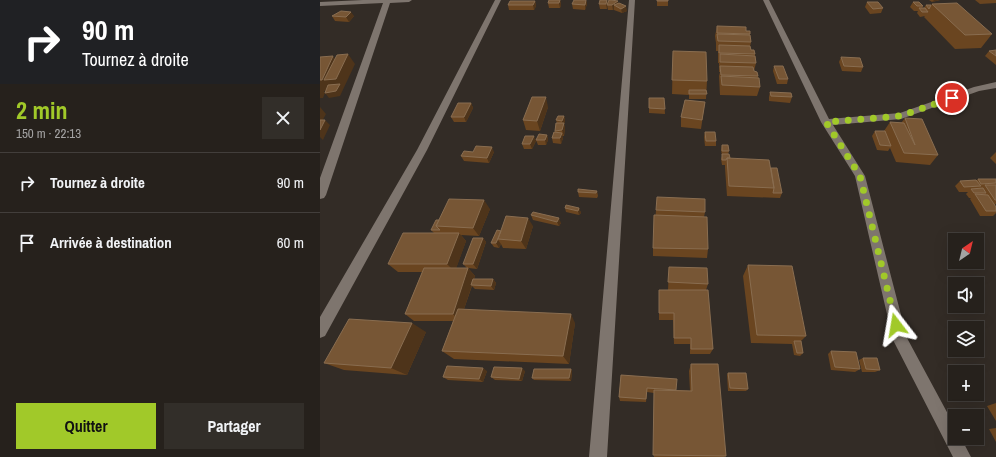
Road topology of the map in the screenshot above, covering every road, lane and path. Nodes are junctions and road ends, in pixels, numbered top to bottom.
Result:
1 (388, 0) edge
2 (409, 0) edge
3 (498, 0) edge
4 (632, 0) edge
5 (766, 0) edge
6 (320, 4) edge
7 (996, 85) edge
8 (826, 122) junction
9 (320, 195) edge
10 (320, 331) edge
11 (598, 457) edge
12 (962, 457) edge

1 - 2 street
1 - 6 street
1 - 9 street
3 - 10 street
4 - 11 street
5 - 8 street
7 - 8 street
8 - 12 street

